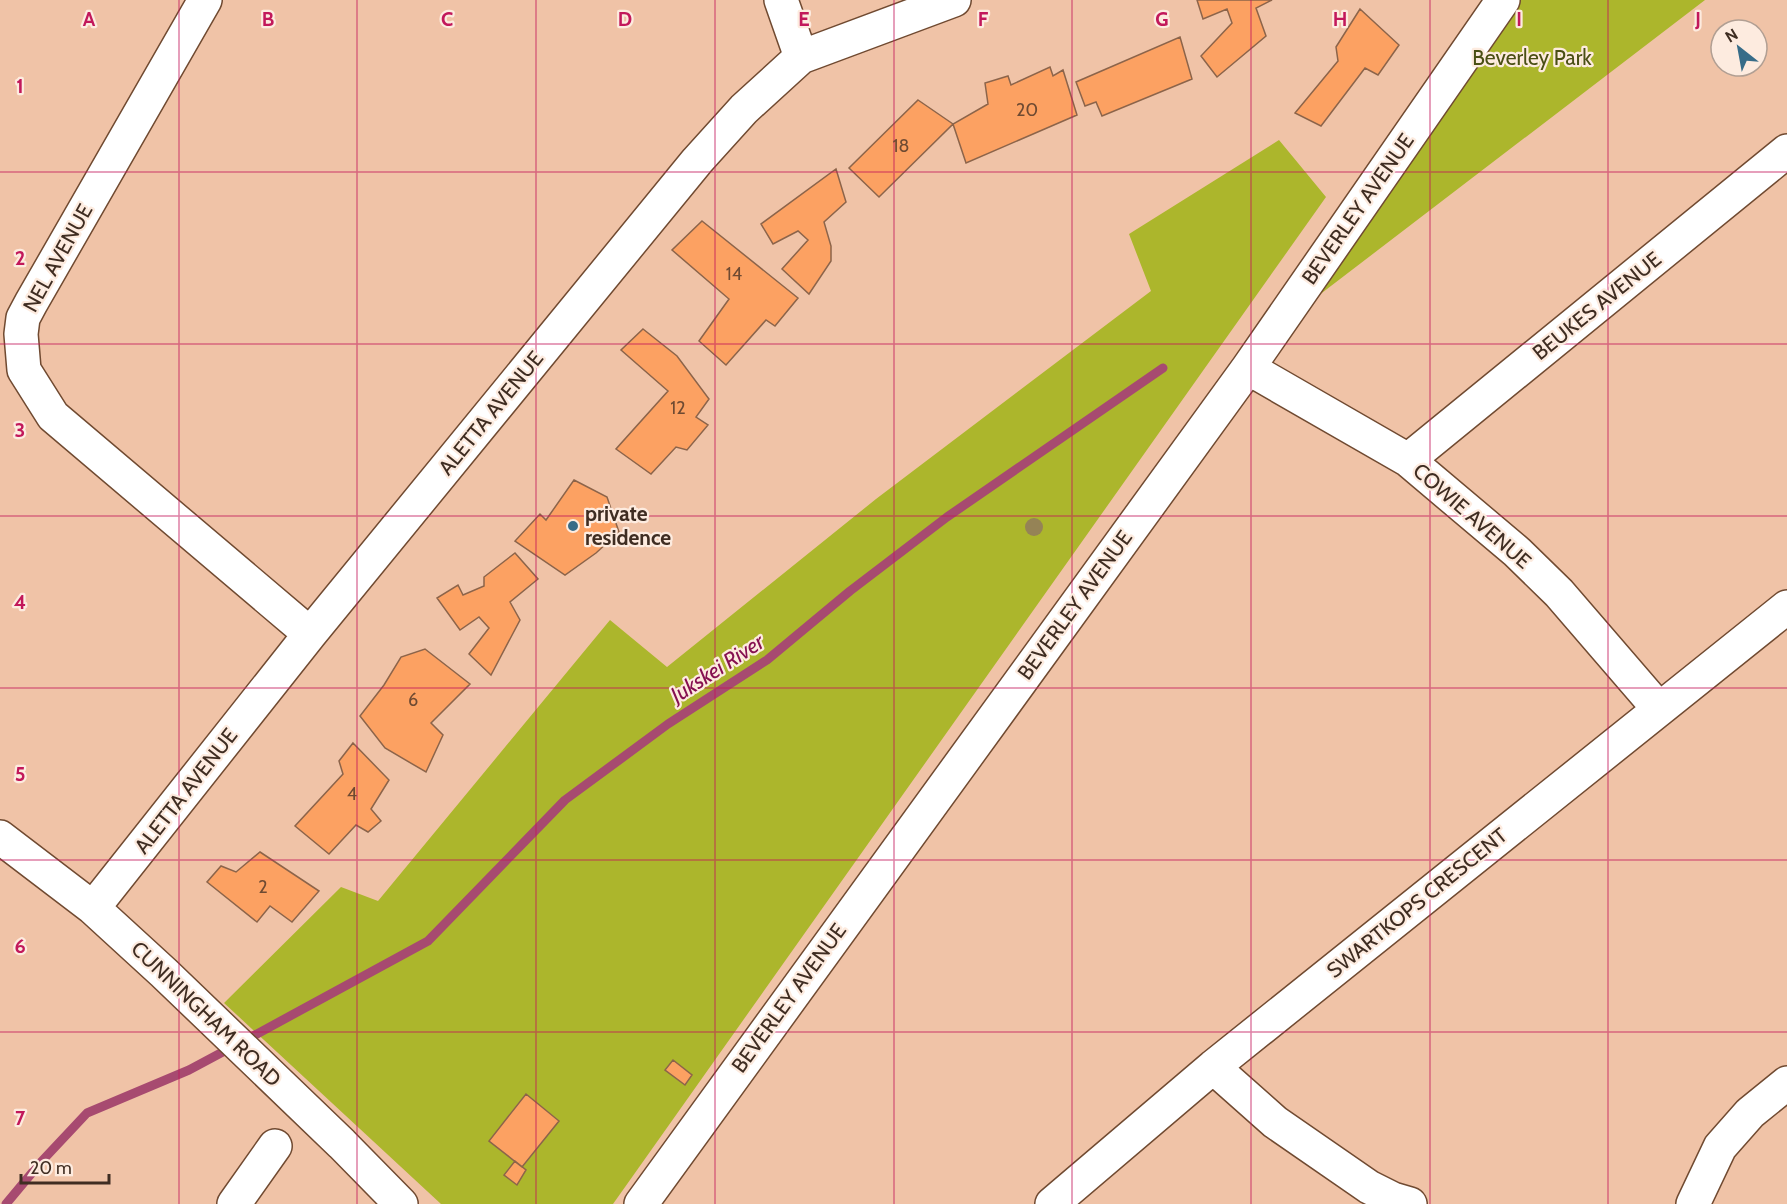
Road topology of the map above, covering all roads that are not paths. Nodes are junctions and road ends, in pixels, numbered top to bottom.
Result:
1 (205, 0) edge
2 (781, 0) edge
3 (954, 0) edge
4 (1503, 0) edge
5 (801, 57) junction
6 (1787, 151) edge
7 (1248, 368) junction
8 (1408, 460) junction
9 (1787, 607) edge
10 (310, 634) junction
11 (1659, 709) junction
12 (0, 837) edge
13 (93, 908) junction
14 (1213, 1067) junction
15 (1787, 1083) edge
16 (274, 1146) dead end
17 (234, 1204) edge
18 (401, 1204) edge
19 (641, 1204) edge
20 (1052, 1204) edge
21 (1410, 1204) edge
22 (1693, 1204) edge

1 - 10 street, NEL AVENUE
2 - 5 street
3 - 5 street, ALETTA AVENUE
4 - 7 street, BEVERLEY AVENUE
5 - 10 street, ALETTA AVENUE
6 - 8 street, BEUKES AVENUE
7 - 8 street, COWIE AVENUE
7 - 19 street, BEVERLEY AVENUE
8 - 11 street, COWIE AVENUE
9 - 11 street, SWARTKOPS CRESCENT
10 - 13 street, ALETTA AVENUE
11 - 14 street, SWARTKOPS CRESCENT
12 - 13 street, CUNNINGHAM ROAD
13 - 18 street, CUNNINGHAM ROAD
14 - 20 street, SWARTKOPS CRESCENT
14 - 21 street
15 - 22 street
16 - 17 street

